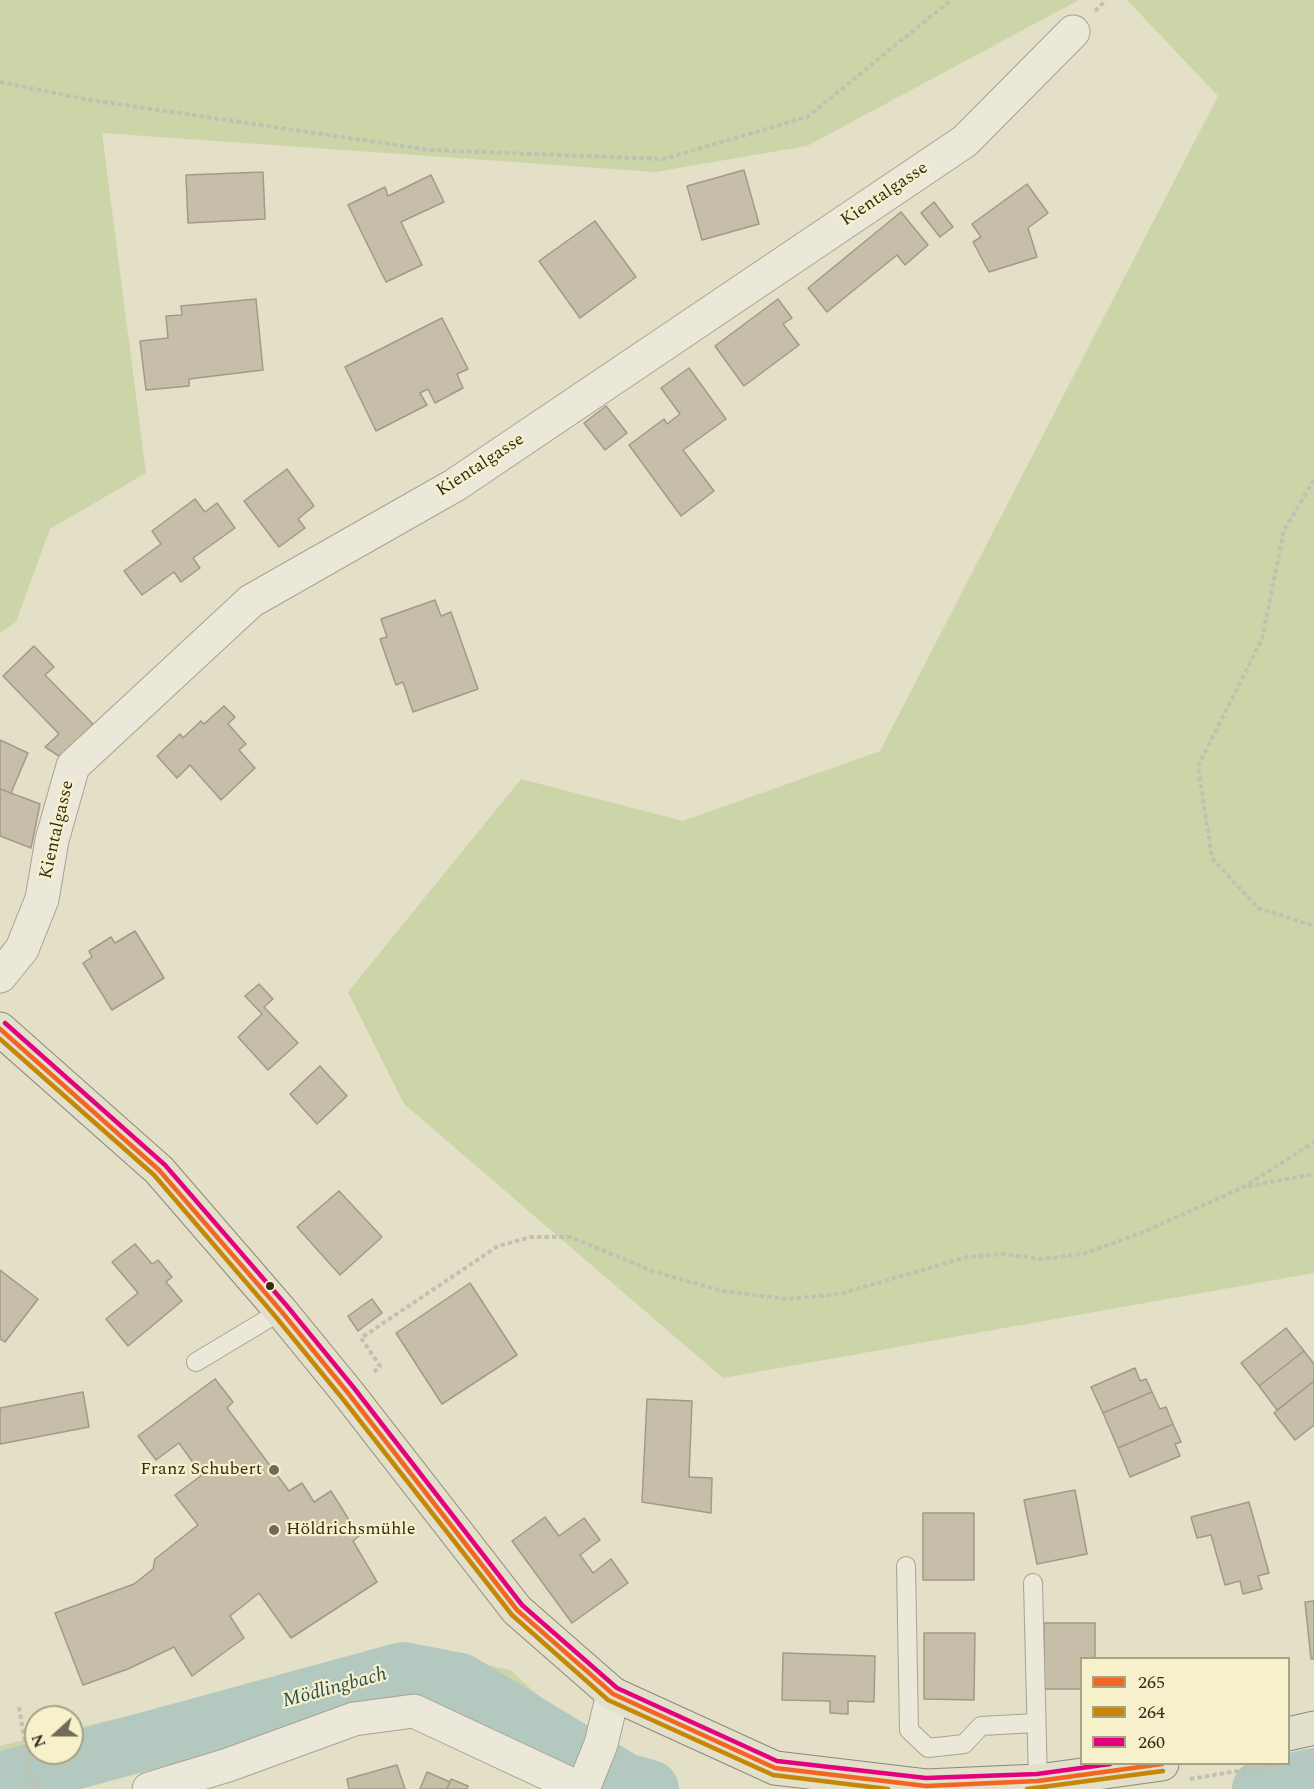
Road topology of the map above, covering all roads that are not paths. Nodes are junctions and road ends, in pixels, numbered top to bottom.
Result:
1 (1073, 32) dead end
2 (0, 976) edge
3 (0, 1029) edge
4 (282, 1311) junction
5 (196, 1362) dead end
6 (906, 1566) dead end
7 (1034, 1583) dead end
8 (613, 1694) junction
9 (1036, 1723) junction
10 (1314, 1728) edge
11 (1290, 1734) edge
12 (1175, 1772) edge
13 (1038, 1781) junction
14 (583, 1787) edge
15 (927, 1787) edge
16 (149, 1789) edge

1 - 2 street, Kientalgasse
3 - 4 main road
4 - 5 lane
4 - 8 main road
6 - 9 lane
7 - 9 lane
8 - 14 street
8 - 15 main road
9 - 13 lane
10 - 11 main road
12 - 13 main road
13 - 15 main road
14 - 16 street

